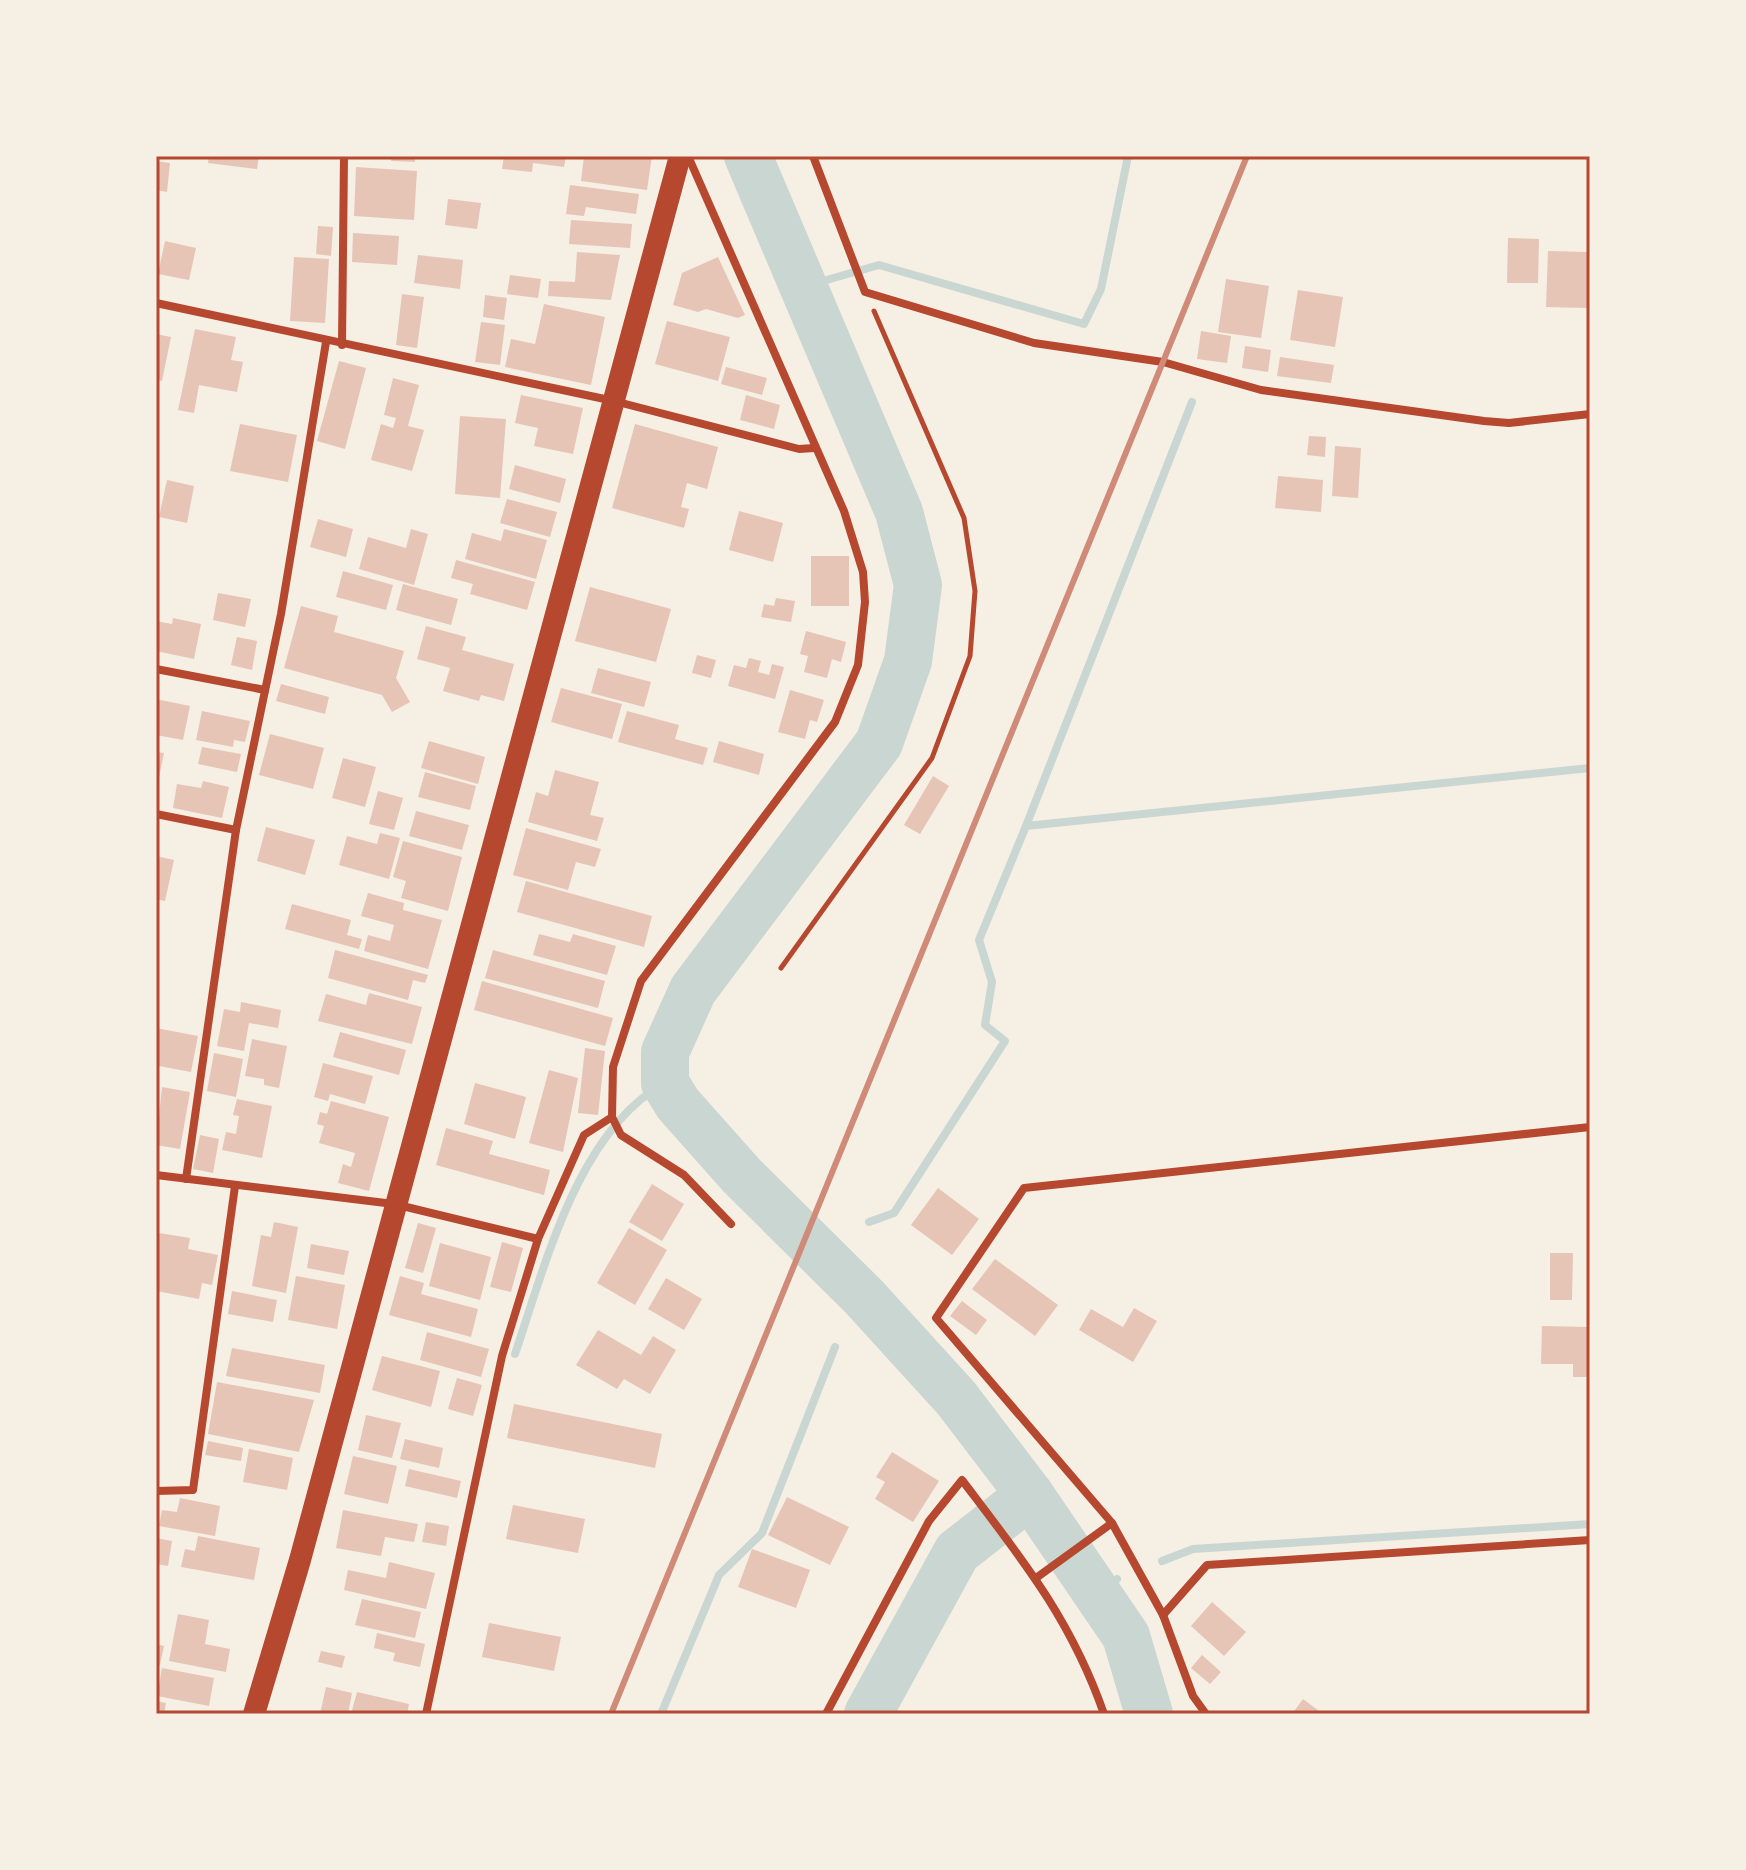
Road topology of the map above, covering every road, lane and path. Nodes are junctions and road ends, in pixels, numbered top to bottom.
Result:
1 (344, 156) edge
2 (680, 156) edge
3 (688, 156) edge
4 (813, 156) edge
5 (865, 292) junction
6 (156, 303) edge
7 (326, 342) junction
8 (342, 345) junction
9 (614, 401) junction
10 (1590, 414) edge
11 (814, 448) junction
12 (156, 669) edge
13 (265, 690) junction
14 (156, 814) edge
15 (236, 830) junction
16 (781, 968) dead end
17 (612, 1117) junction
18 (1590, 1127) edge
19 (156, 1175) edge
20 (186, 1179) junction
21 (235, 1186) junction
22 (394, 1204) junction
23 (731, 1224) dead end
24 (538, 1239) junction
25 (156, 1491) edge
26 (1112, 1523) junction
27 (1590, 1540) edge
28 (1036, 1578) junction
29 (1163, 1615) junction
30 (254, 1714) edge
31 (426, 1714) edge
32 (826, 1714) edge
33 (1104, 1714) edge
34 (1206, 1714) edge

1 - 8 street
2 - 9 highway
3 - 11 street
4 - 5 street
5 - 10 street
5 - 16 path
6 - 7 street
7 - 8 street
7 - 13 street
8 - 9 street
9 - 11 street
9 - 22 highway
11 - 17 street
12 - 13 street
13 - 15 street
14 - 15 street
15 - 20 street
17 - 23 street
17 - 24 street
18 - 26 street
19 - 20 street
20 - 21 street
21 - 22 street
21 - 25 street
22 - 24 street
22 - 30 highway
24 - 31 street
26 - 28 street
26 - 29 street
27 - 29 street
28 - 32 street
28 - 33 street
29 - 34 street

